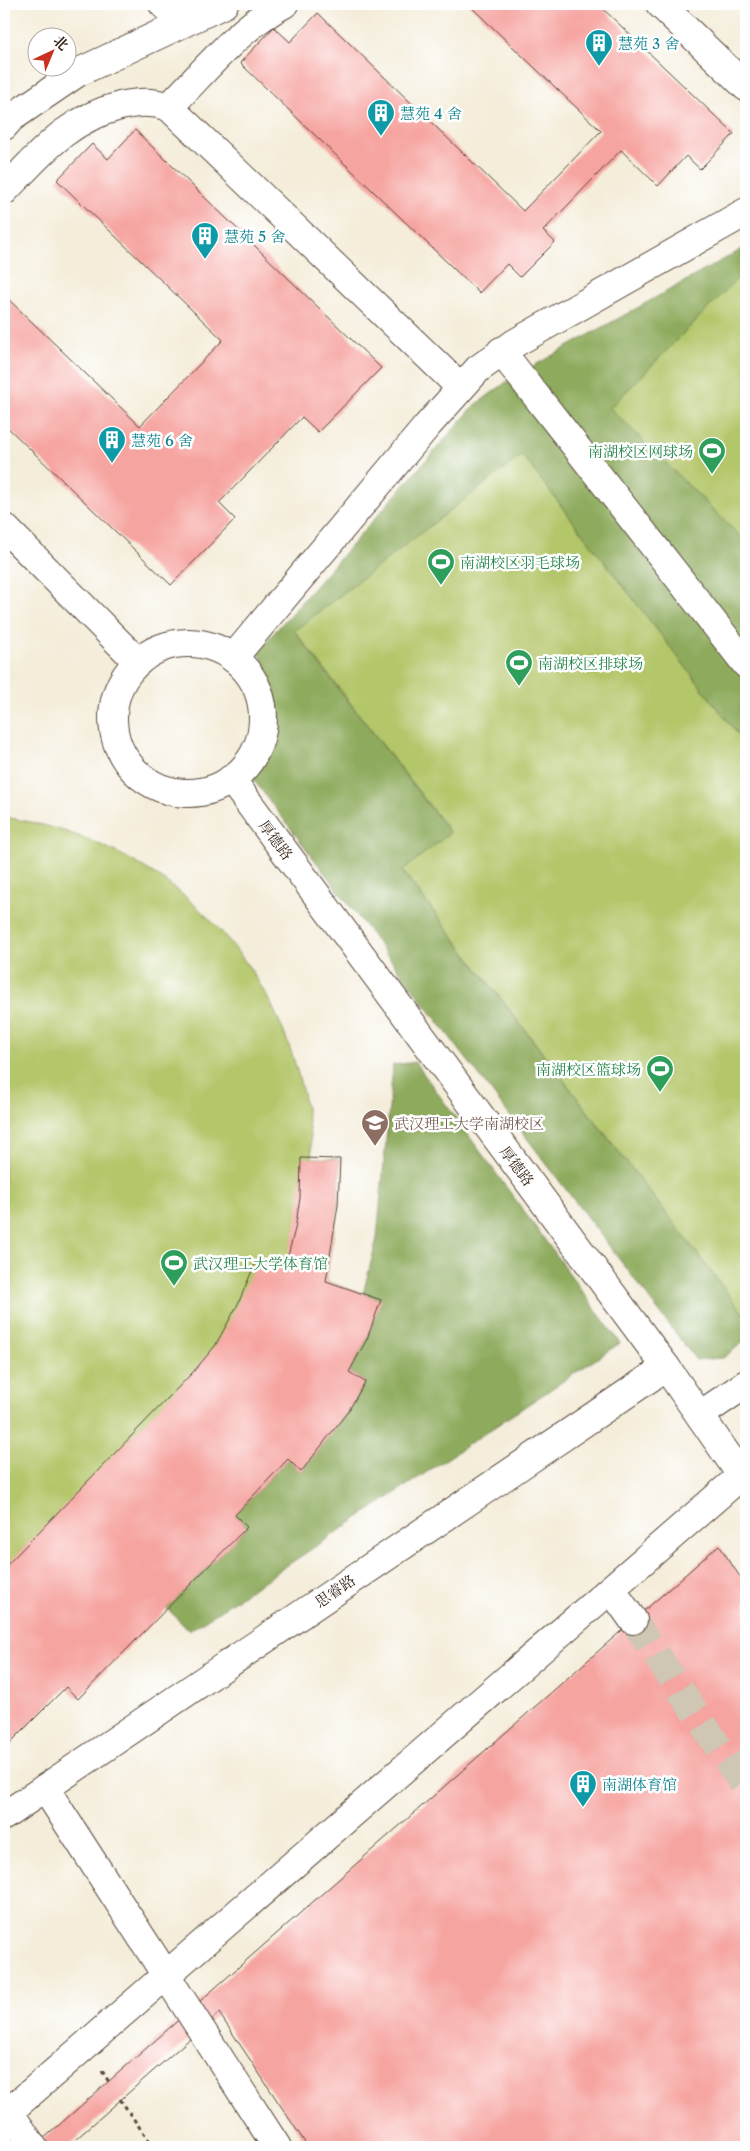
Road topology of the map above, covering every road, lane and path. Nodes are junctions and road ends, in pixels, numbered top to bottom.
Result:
1 (163, 4) edge
2 (224, 4) edge
3 (284, 4) edge
4 (660, 4) edge
5 (183, 23) junction
6 (746, 87) edge
7 (169, 107) junction
8 (4, 126) edge
9 (4, 191) edge
10 (746, 212) edge
11 (501, 352) junction
12 (460, 388) junction
13 (4, 527) edge
14 (232, 658) junction
15 (138, 662) junction
16 (746, 664) edge
17 (231, 779) junction
18 (666, 1366) junction
19 (746, 1384) edge
20 (700, 1414) junction
21 (744, 1479) edge
22 (611, 1589) junction
23 (633, 1620) tunnel mouth
24 (45, 1788) junction
25 (4, 1816) edge
26 (166, 1976) junction
27 (120, 2099) dead end
28 (5, 2111) edge
29 (33, 2147) edge
30 (153, 2147) edge
31 (277, 2147) edge

1 - 5 street
2 - 5 street
3 - 7 street
4 - 6 street
5 - 8 street
7 - 9 street
7 - 12 street
10 - 11 street
11 - 12 street
11 - 16 street
12 - 14 street
13 - 15 street
14 - 15 street
14 - 17 street
15 - 17 street
17 - 18 street, 厚德路
18 - 20 street, 厚德路
18 - 24 street, 思睿路
19 - 20 street
20 - 21 street, 厚德路
21 - 22 street
22 - 23 street
22 - 26 street
24 - 25 street, 思睿路
24 - 26 street
26 - 28 street
26 - 31 street
27 - 30 path
28 - 29 street

